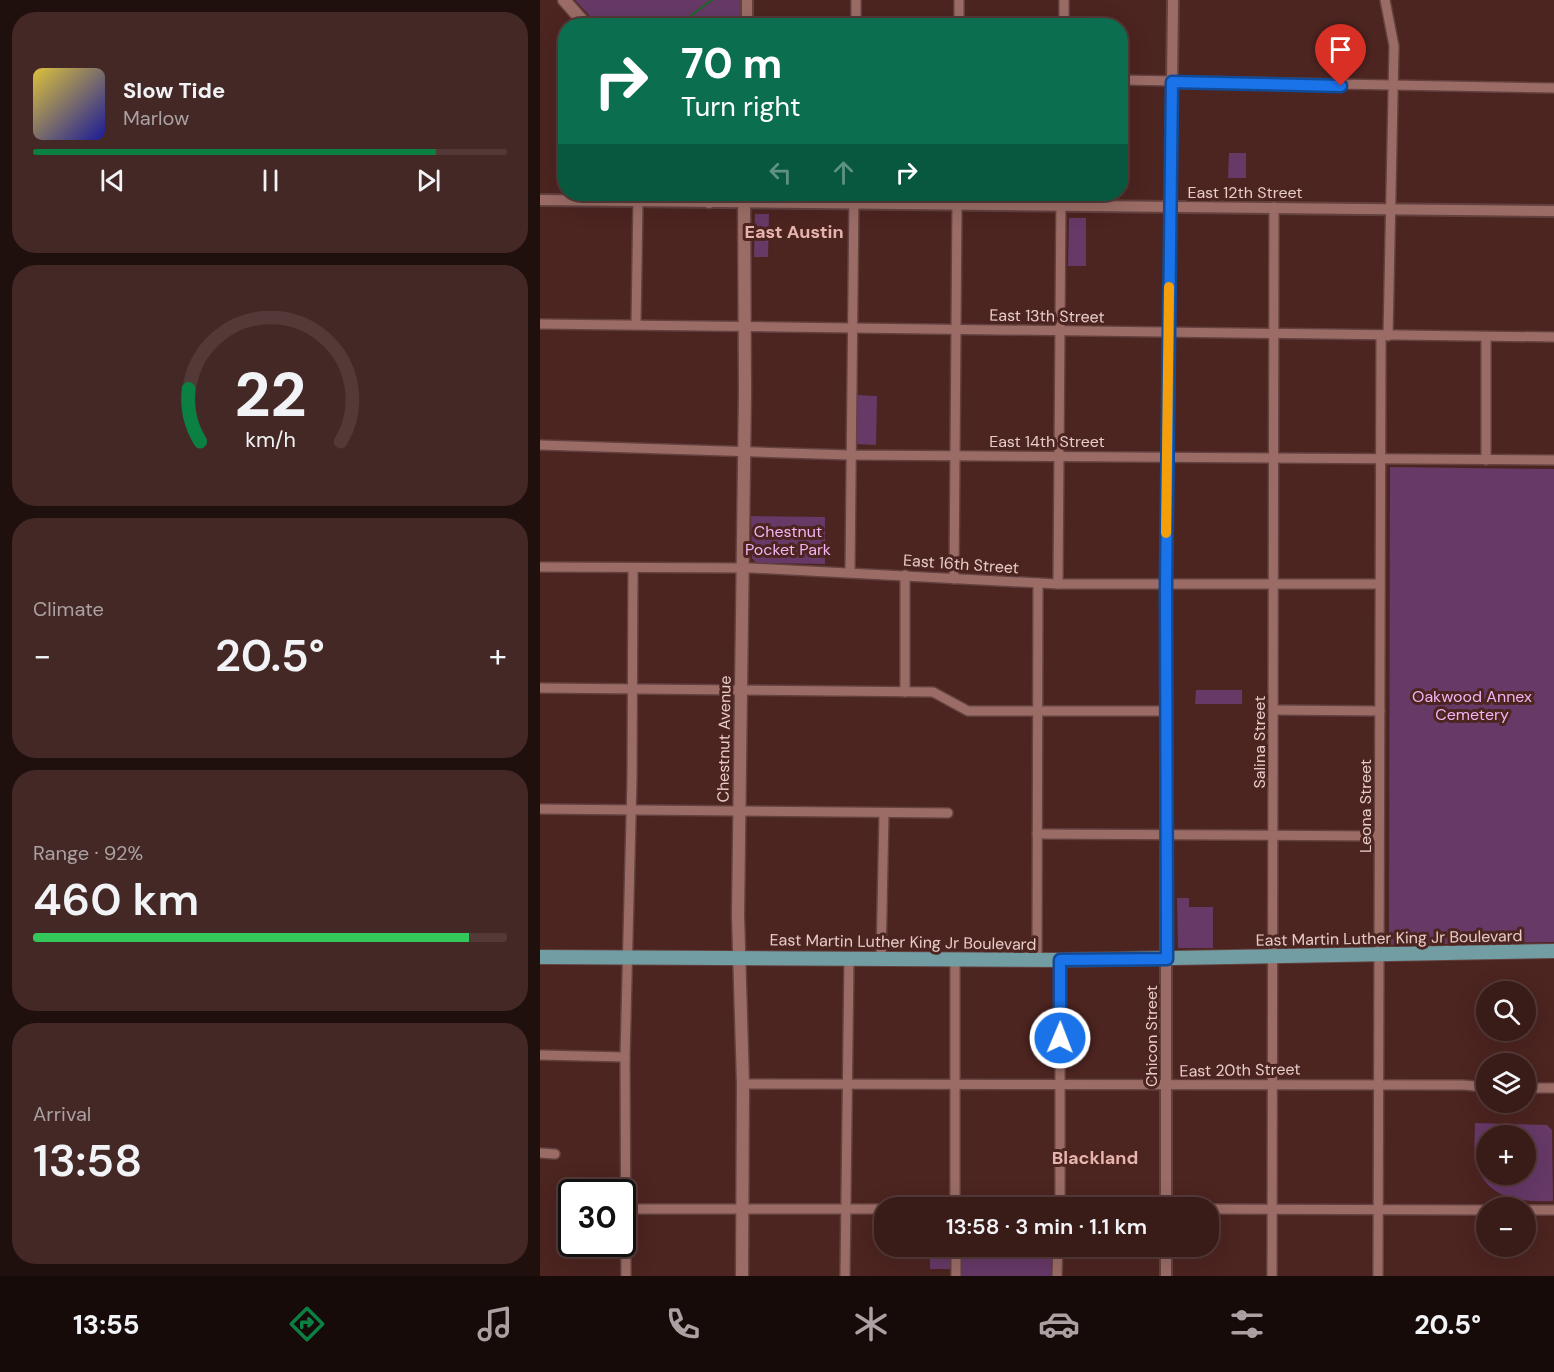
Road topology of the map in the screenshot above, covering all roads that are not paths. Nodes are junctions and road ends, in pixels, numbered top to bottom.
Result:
1 (564, 0) edge
2 (747, 0) edge
3 (856, 0) edge
4 (959, 0) edge
5 (1064, 0) edge
6 (1173, 0) edge
7 (1385, 0) edge
8 (958, 15) dead end
9 (580, 18) edge
10 (747, 18) edge
11 (856, 18) edge
12 (1064, 18) edge
13 (1128, 80) edge
14 (1172, 82) junction
15 (1394, 87) junction
16 (1554, 88) edge
17 (540, 200) edge
18 (558, 200) edge
19 (638, 201) edge
20 (745, 201) edge
21 (854, 201) edge
22 (906, 201) edge
23 (1061, 201) edge
24 (957, 204) junction
25 (1061, 206) junction
26 (1171, 207) junction
27 (1274, 207) junction
28 (1392, 209) junction
29 (1554, 211) edge
30 (540, 324) edge
31 (636, 324) junction
32 (746, 326) junction
33 (851, 328) junction
34 (955, 330) junction
35 (1059, 331) junction
36 (1169, 333) junction
37 (1274, 334) junction
38 (1384, 336) junction
39 (1486, 337) junction
40 (1554, 337) edge
41 (540, 446) edge
42 (743, 450) junction
43 (849, 455) junction
44 (953, 456) junction
45 (1059, 456) junction
46 (1167, 457) junction
47 (1276, 458) junction
48 (1380, 458) junction
49 (1486, 460) junction
50 (1554, 460) edge
51 (540, 567) edge
52 (633, 568) junction
53 (742, 569) junction
54 (850, 572) junction
55 (905, 575) junction
56 (954, 579) junction
57 (1038, 583) junction
58 (1058, 584) junction
59 (1166, 584) junction
60 (1274, 584) junction
61 (1380, 584) junction
62 (540, 688) edge
63 (633, 690) junction
64 (742, 690) junction
65 (905, 692) junction
66 (1036, 710) junction
67 (1274, 710) junction
68 (1166, 711) junction
69 (1380, 711) junction
70 (540, 809) edge
71 (631, 810) junction
72 (739, 812) junction
73 (884, 813) junction
74 (948, 813) dead end
75 (1166, 833) junction
76 (1037, 834) junction
77 (1274, 834) junction
78 (1379, 836) junction
79 (1554, 951) edge
80 (1379, 954) junction
81 (540, 957) edge
82 (740, 957) junction
83 (628, 958) junction
84 (1273, 958) junction
85 (849, 959) junction
86 (881, 959) junction
87 (1167, 959) junction
88 (955, 960) junction
89 (1037, 960) junction
90 (1060, 960) junction
91 (540, 1055) edge
92 (625, 1057) junction
93 (743, 1084) junction
94 (848, 1084) junction
95 (955, 1084) junction
96 (1274, 1084) junction
97 (1060, 1085) junction
98 (1379, 1085) junction
99 (1166, 1086) junction
100 (1476, 1087) edge
101 (1536, 1088) edge
102 (1554, 1088) edge
103 (540, 1153) edge
104 (555, 1154) dead end
105 (626, 1179) edge
106 (955, 1197) edge
107 (1059, 1197) edge
108 (1166, 1197) edge
109 (1272, 1208) junction
110 (636, 1209) edge
111 (742, 1209) junction
112 (846, 1209) junction
113 (874, 1209) edge
114 (1219, 1209) edge
115 (1554, 1209) edge
116 (1378, 1210) junction
117 (1476, 1210) edge
118 (1536, 1210) edge
119 (626, 1257) edge
120 (957, 1257) edge
121 (1058, 1257) edge
122 (1166, 1257) edge
123 (626, 1276) edge
124 (742, 1276) edge
125 (845, 1276) edge
126 (956, 1276) edge
127 (1057, 1276) edge
128 (1166, 1276) edge
129 (1272, 1276) edge
130 (1378, 1276) edge

1 - 9 main road
2 - 10 street
3 - 11 street
4 - 8 street
5 - 12 street
6 - 14 street, Chicon Street
7 - 15 street, Leona Street
13 - 14 street
14 - 15 street
14 - 26 street, Chicon Street
15 - 16 street
15 - 28 street, Leona Street
17 - 18 street, East 12th Street
19 - 31 street
20 - 32 main road, Chestnut Avenue
21 - 33 street
22 - 24 street, East 12th Street
23 - 25 street
24 - 25 street, East 12th Street
24 - 34 street
25 - 26 street, East 12th Street
25 - 35 street
26 - 27 street, East 12th Street
26 - 36 street, Chicon Street
27 - 28 street, East 12th Street
27 - 37 street, Salina Street
28 - 29 street, East 12th Street
28 - 38 street, Leona Street
30 - 31 street, East 13th Street
31 - 32 street, East 13th Street
32 - 33 street, East 13th Street
32 - 42 main road, Chestnut Avenue
33 - 34 street, East 13th Street
33 - 43 street
34 - 35 street, East 13th Street
34 - 44 street
35 - 36 street, East 13th Street
35 - 45 street
36 - 37 street, East 13th Street
36 - 46 street, Chicon Street
37 - 38 street, East 13th Street
37 - 47 street, Salina Street
38 - 39 street, East 13th Street
38 - 48 street, Leona Street
39 - 40 street, East 13th Street
39 - 49 street
41 - 42 street, East 14th Street
42 - 43 street, East 14th Street
42 - 53 main road, Chestnut Avenue
43 - 44 street, East 14th Street
43 - 54 street
44 - 45 street, East 14th Street
44 - 56 street
45 - 46 street, East 14th Street
45 - 58 street
46 - 47 street, East 14th Street
46 - 59 street, Chicon Street
47 - 48 street, East 14th Street
47 - 60 street, Salina Street
48 - 49 street, East 14th Street
48 - 61 street, Leona Street
49 - 50 street, East 14th Street
51 - 52 street, East 16th Street
52 - 53 street, East 16th Street
52 - 63 street
53 - 54 street, East 16th Street
53 - 64 main road, Chestnut Avenue
54 - 55 street, East 16th Street
55 - 56 street, East 16th Street
55 - 65 street
56 - 57 street, East 16th Street
57 - 58 street, East 16th Street
57 - 66 street
58 - 59 street, East 16th Street
59 - 60 street, East 16th Street
59 - 68 street, Chicon Street
60 - 61 street, East 16th Street
60 - 67 street, Salina Street
61 - 69 street, Leona Street
62 - 63 street
63 - 64 street
63 - 71 street
64 - 65 street
64 - 72 main road, Chestnut Avenue
65 - 66 street
66 - 68 street
66 - 76 street
67 - 69 street
67 - 77 street, Salina Street
68 - 75 street, Chicon Street
69 - 78 street, Leona Street
70 - 71 street
71 - 72 street
71 - 83 street
72 - 73 street
72 - 82 main road, Chestnut Avenue
73 - 74 street
73 - 86 street
75 - 76 street
75 - 77 street
75 - 87 street, Chicon Street
76 - 89 street
77 - 78 street
77 - 84 street, Salina Street
78 - 80 street, Leona Street
79 - 80 main road, East Martin Luther King Jr Boulevard
80 - 84 main road, East Martin Luther King Jr Boulevard
80 - 98 street, Leona Street
81 - 83 main road, East Martin Luther King Jr Boulevard
82 - 83 main road, East Martin Luther King Jr Boulevard
82 - 85 main road, East Martin Luther King Jr Boulevard
82 - 93 main road, Chestnut Avenue
83 - 92 street
84 - 87 main road, East Martin Luther King Jr Boulevard
84 - 96 street, Salina Street
85 - 86 main road, East Martin Luther King Jr Boulevard
85 - 94 street
86 - 88 main road, East Martin Luther King Jr Boulevard
87 - 90 main road, East Martin Luther King Jr Boulevard
87 - 99 street, Chicon Street
88 - 89 main road, East Martin Luther King Jr Boulevard
88 - 95 street
89 - 90 main road, East Martin Luther King Jr Boulevard
90 - 97 street
91 - 92 street
92 - 105 street
93 - 94 street, East 20th Street
93 - 111 main road, Chestnut Avenue
94 - 95 street, East 20th Street
94 - 112 street
95 - 97 street, East 20th Street
95 - 106 street
96 - 98 street, East 20th Street
96 - 99 street, East 20th Street
96 - 109 street, Salina Street
97 - 99 street, East 20th Street
97 - 107 street
98 - 100 street, East 20th Street
98 - 116 street, Leona Street
99 - 108 street, Chicon Street
101 - 102 street
103 - 104 street
109 - 114 street
109 - 116 street
109 - 129 street, Salina Street
110 - 111 street
111 - 112 street
111 - 124 main road, Chestnut Avenue
112 - 113 street
112 - 125 street
115 - 118 street
116 - 117 street
116 - 130 street, Leona Street
119 - 123 street
120 - 126 street
121 - 127 street
122 - 128 street

